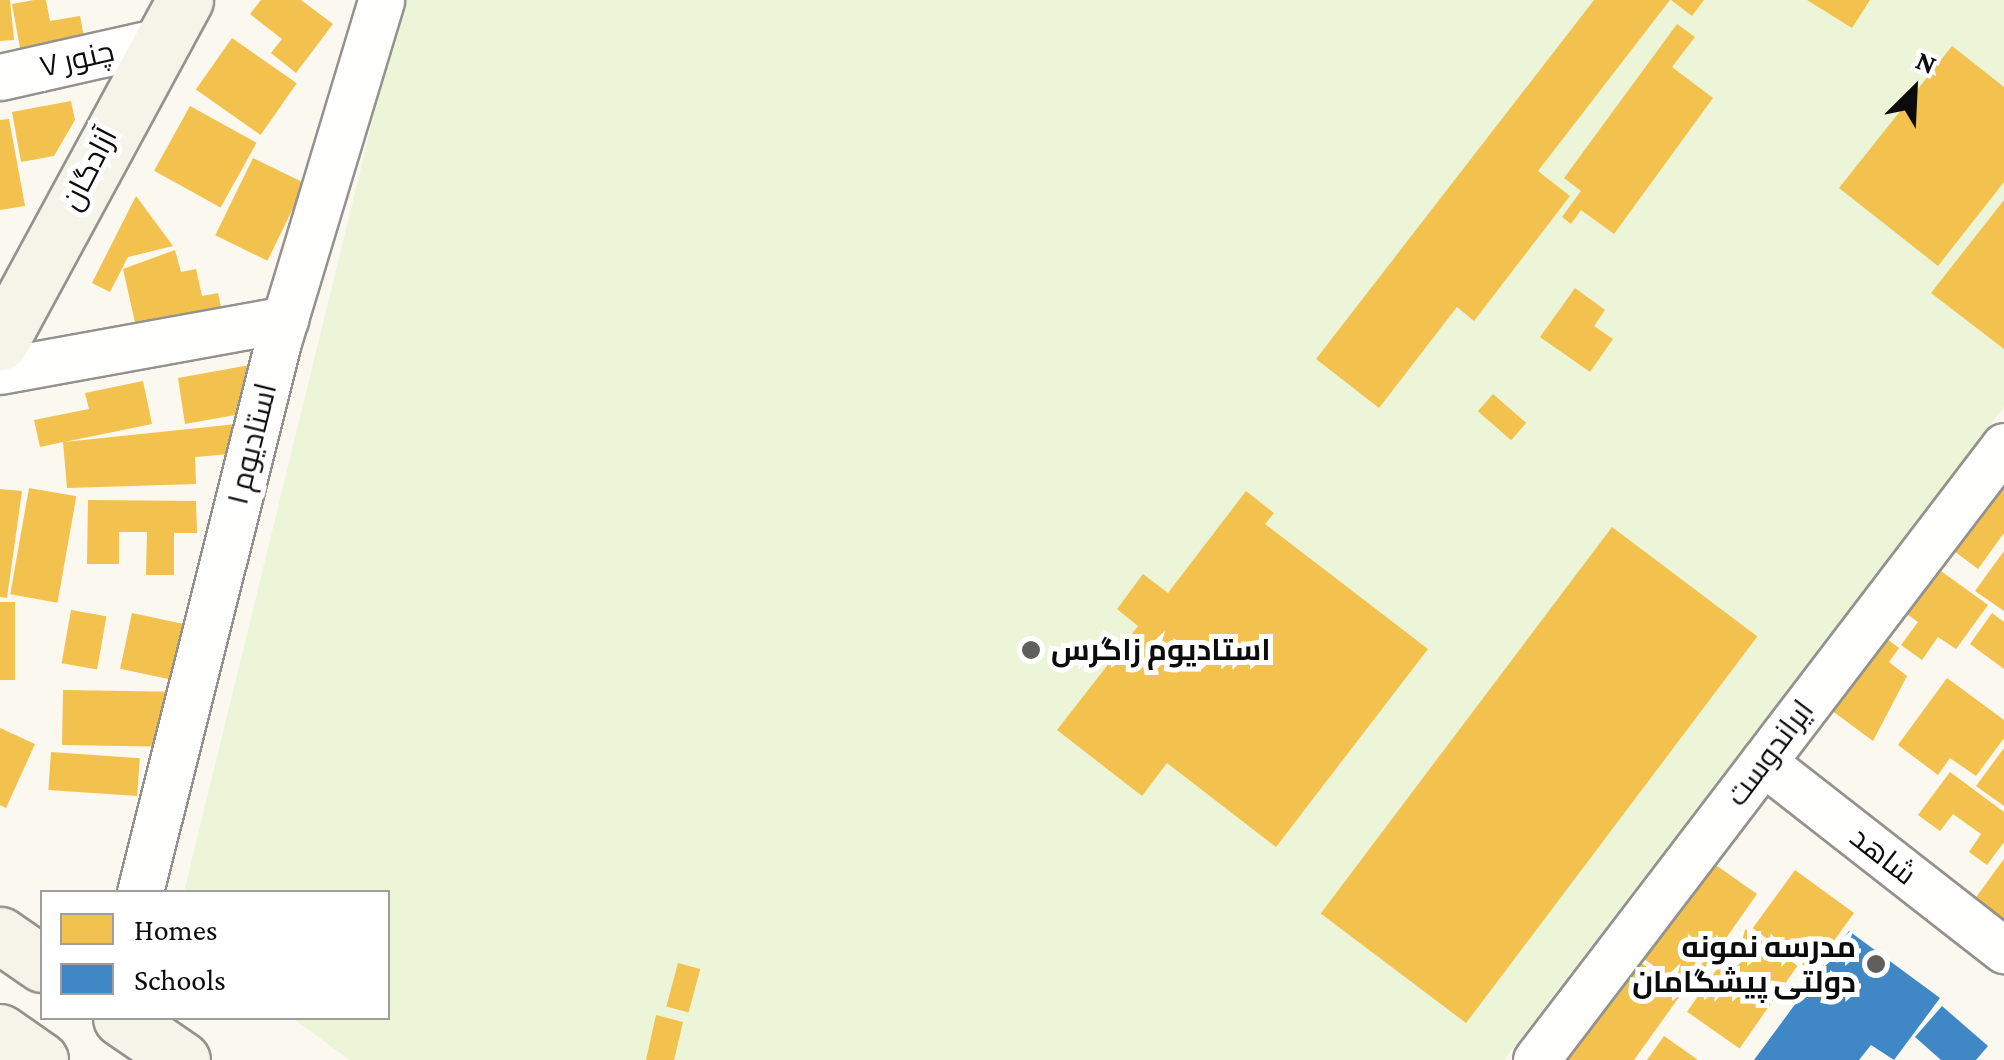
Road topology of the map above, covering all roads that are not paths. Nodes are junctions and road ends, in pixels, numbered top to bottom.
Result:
1 (381, 0) edge
2 (170, 21) edge
3 (0, 77) edge
4 (285, 319) junction
5 (0, 342) edge
6 (0, 370) edge
7 (2004, 446) edge
8 (1763, 762) junction
9 (141, 890) edge
10 (0, 935) edge
11 (2004, 950) edge
12 (40, 963) edge
13 (124, 1020) edge
14 (0, 1032) edge
15 (40, 1060) edge
16 (182, 1060) edge
17 (1536, 1060) edge

1 - 4 street, استادیوم ۱
2 - 3 street, چنور ۷
2 - 5 street, آزادگان
4 - 6 street
4 - 9 street, استادیوم ۱
7 - 8 street, ایراندوست
8 - 11 street, شاهد
8 - 17 street, ایراندوست
10 - 12 street
13 - 16 street
14 - 15 street

